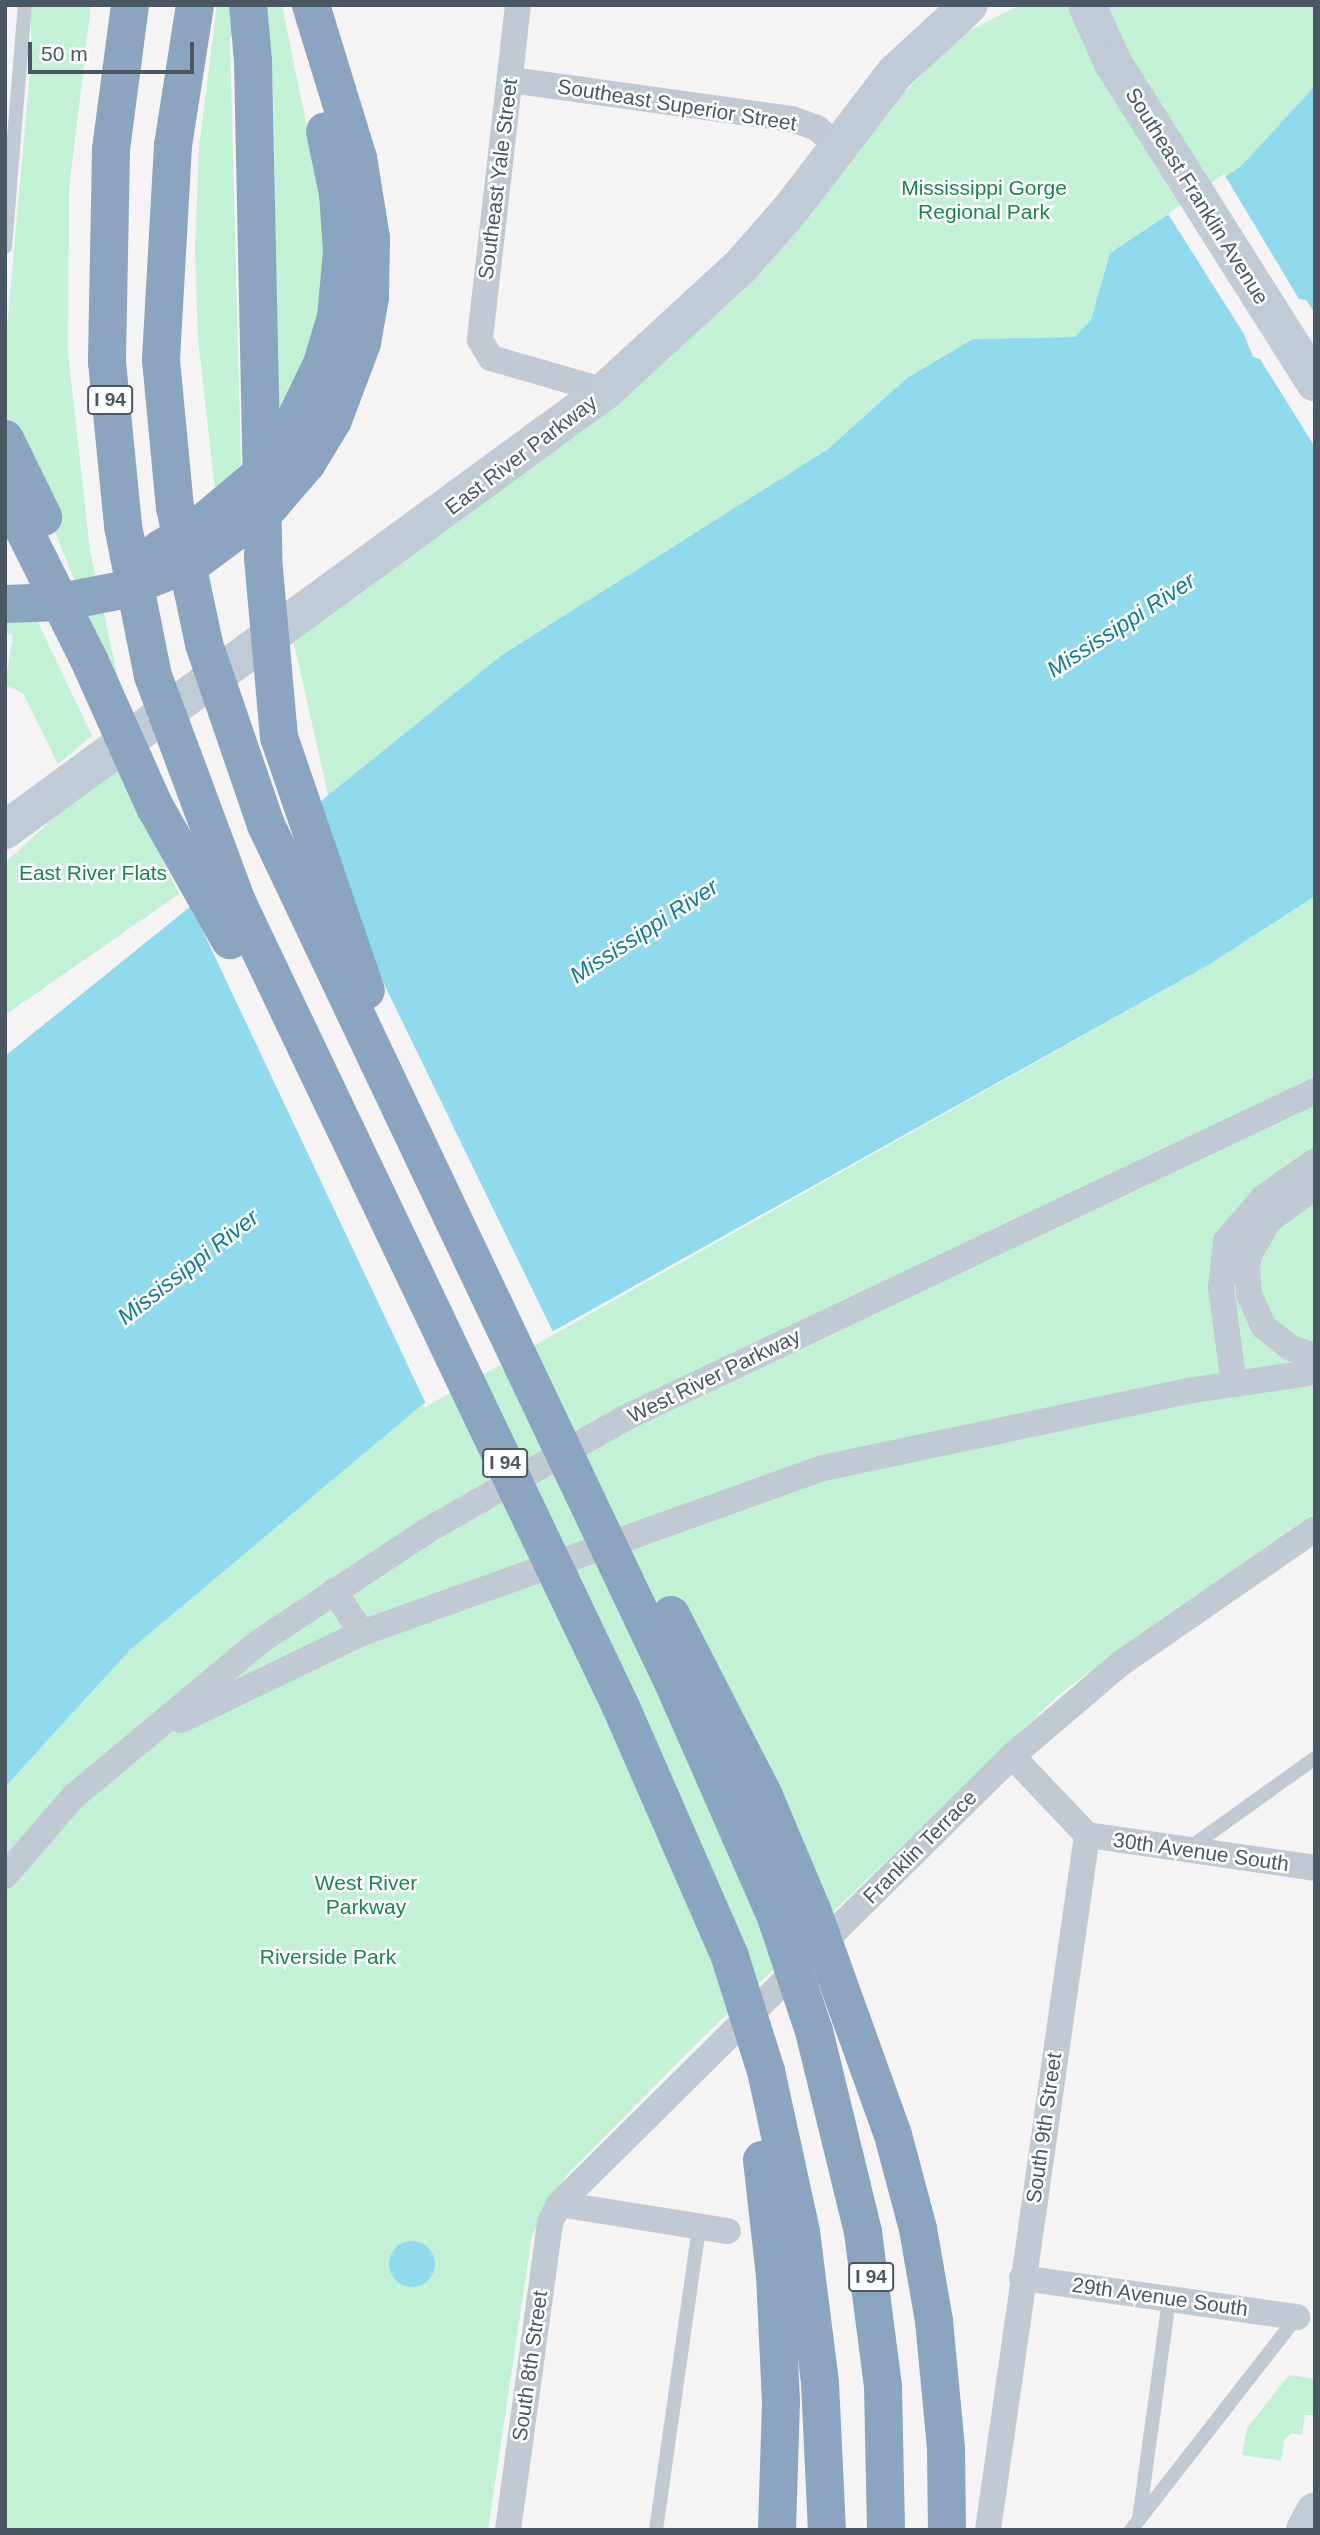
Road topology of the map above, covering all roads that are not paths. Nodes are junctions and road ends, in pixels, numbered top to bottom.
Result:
1 (26, 5) edge
2 (130, 5) edge
3 (195, 5) edge
4 (248, 5) edge
5 (300, 5) edge
6 (311, 5) edge
7 (518, 5) edge
8 (969, 5) edge
9 (1087, 5) edge
10 (511, 80) junction
11 (847, 132) junction
12 (5, 247) edge
13 (1315, 383) edge
14 (605, 391) junction
15 (5, 439) edge
16 (5, 492) edge
17 (16, 591) edge
18 (90, 662) junction
19 (5, 830) edge
20 (1315, 1091) edge
21 (418, 1146) junction
22 (1315, 1161) edge
23 (1315, 1187) edge
24 (388, 1219) junction
25 (1315, 1356) edge
26 (1315, 1372) edge
27 (1234, 1384) junction
28 (1315, 1529) edge
29 (334, 1591) junction
30 (362, 1633) junction
31 (686, 1676) junction
32 (155, 1731) junction
33 (1012, 1756) junction
34 (1315, 1758) edge
35 (1087, 1835) junction
36 (1187, 1850) junction
37 (1315, 1868) edge
38 (5, 1876) edge
39 (759, 2078) junction
40 (559, 2204) junction
41 (699, 2226) junction
42 (728, 2231) dead end
43 (1022, 2278) junction
44 (1169, 2299) junction
45 (1297, 2317) joint
46 (1315, 2511) edge
47 (1135, 2525) edge
48 (1315, 2526) edge
49 (508, 2530) edge
50 (656, 2530) edge
51 (776, 2530) edge
52 (827, 2530) edge
53 (886, 2530) edge
54 (947, 2530) edge
55 (988, 2530) edge
56 (1308, 2530) edge

1 - 12 lane
2 - 24 highway, I 94
3 - 21 highway, I 94
4 - 21 highway
5 - 17 highway
6 - 17 highway
7 - 10 street, Southeast Yale Street
8 - 11 street, East River Parkway
9 - 13 street, Southeast Franklin Avenue
10 - 11 street, Southeast Superior Street
10 - 14 street, Southeast Yale Street
11 - 14 street, East River Parkway
14 - 19 street, East River Parkway
15 - 18 highway
16 - 18 highway
18 - 24 highway
20 - 29 street, West River Parkway
21 - 31 highway, I 94
22 - 27 street
23 - 25 street
24 - 39 highway, I 94
26 - 27 street, West River Parkway
27 - 30 street, West River Parkway
28 - 33 street, Franklin Terrace
29 - 30 street
29 - 32 street, West River Parkway
30 - 32 street, West River Parkway
31 - 53 highway, I 94
31 - 54 highway
32 - 38 street, West River Parkway
33 - 35 street
33 - 40 street, Franklin Terrace
34 - 36 lane
35 - 36 street, 30th Avenue South
35 - 43 street, South 9th Street
36 - 37 street, 30th Avenue South
39 - 51 highway
39 - 52 highway
40 - 41 street
40 - 49 street, South 8th Street
41 - 42 street
41 - 50 lane
43 - 44 street, 29th Avenue South
43 - 55 street, South 9th Street
44 - 45 street, 29th Avenue South
44 - 47 lane
45 - 47 lane
46 - 56 street
48 - 56 street

